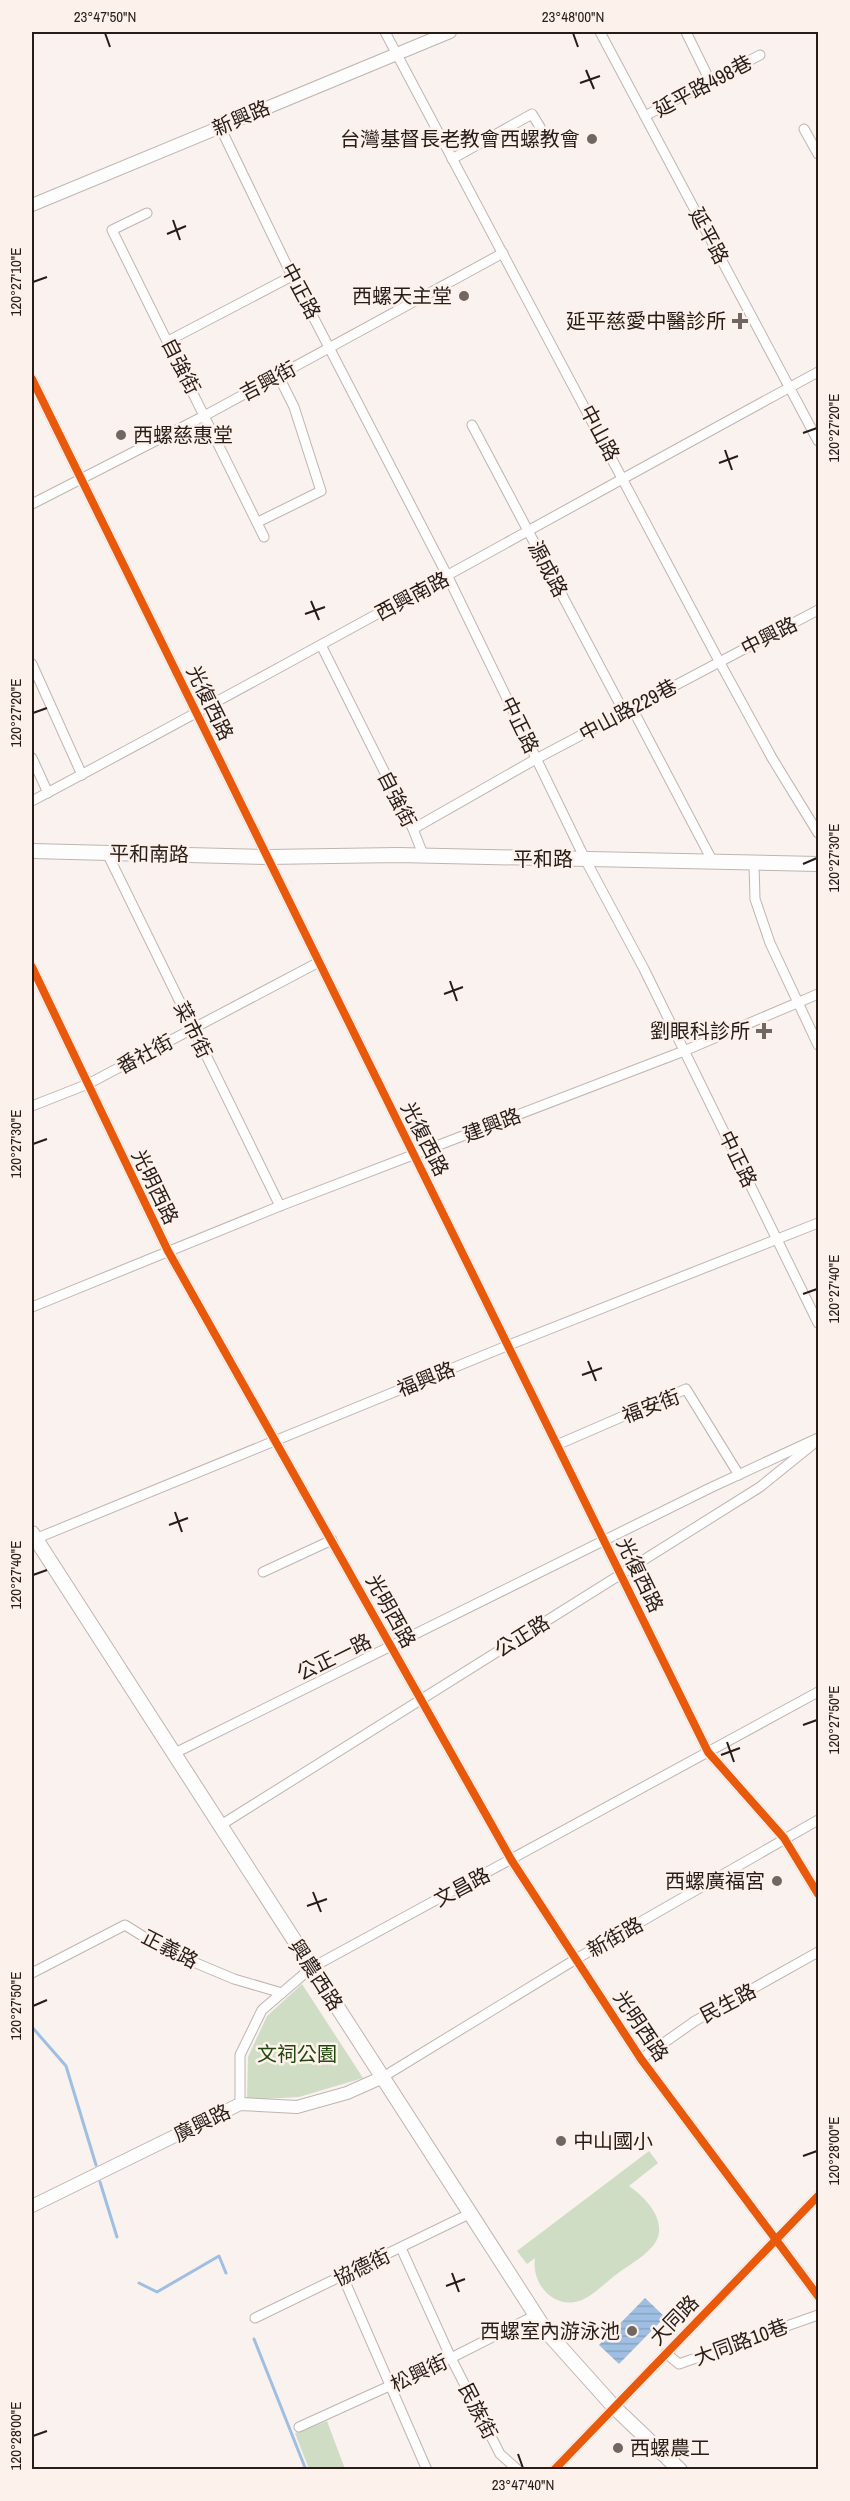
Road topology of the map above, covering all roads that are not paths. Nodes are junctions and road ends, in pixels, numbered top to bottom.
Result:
1 (385, 32) edge
2 (450, 32) edge
3 (600, 32) edge
4 (686, 32) edge
5 (397, 54) junction
6 (760, 55) dead end
7 (710, 81) junction
8 (645, 116) junction
9 (220, 127) junction
10 (540, 127) dead end
11 (804, 129) dead end
12 (818, 152) edge
13 (452, 159) junction
14 (32, 205) edge
15 (147, 213) dead end
16 (503, 254) junction
17 (292, 276) junction
18 (168, 341) junction
19 (330, 347) junction
20 (819, 372) edge
21 (278, 375) junction
22 (32, 379) edge
23 (790, 387) junction
24 (206, 415) junction
25 (472, 425) dead end
26 (819, 441) edge
27 (624, 477) junction
28 (81, 478) junction
29 (32, 504) edge
30 (258, 522) junction
31 (528, 532) junction
32 (264, 537) dead end
33 (448, 577) junction
34 (819, 610) edge
35 (321, 645) junction
36 (719, 661) junction
37 (32, 664) edge
38 (628, 710) junction
39 (196, 714) junction
40 (32, 758) edge
41 (536, 759) junction
42 (82, 775) junction
43 (48, 793) junction
44 (32, 801) edge
45 (413, 829) junction
46 (819, 833) edge
47 (32, 851) edge
48 (107, 853) junction
49 (267, 856) junction
50 (424, 857) junction
51 (585, 859) junction
52 (713, 862) junction
53 (754, 864) junction
54 (819, 864) edge
55 (319, 962) junction
56 (32, 967) edge
57 (819, 994) edge
58 (799, 1001) junction
59 (192, 1029) junction
60 (819, 1045) edge
61 (684, 1051) junction
62 (88, 1084) junction
63 (32, 1106) edge
64 (414, 1154) junction
65 (280, 1206) junction
66 (819, 1223) edge
67 (777, 1239) junction
68 (168, 1251) junction
69 (32, 1307) edge
70 (819, 1323) edge
71 (509, 1345) junction
72 (819, 1439) edge
73 (276, 1441) junction
74 (559, 1444) junction
75 (739, 1475) junction
76 (33, 1536) edge
77 (332, 1540) junction
78 (605, 1542) junction
79 (263, 1572) dead end
80 (621, 1574) junction
81 (393, 1647) junction
82 (819, 1692) edge
83 (421, 1701) junction
84 (708, 1752) junction
85 (175, 1753) junction
86 (819, 1820) edge
87 (221, 1825) junction
88 (784, 1838) junction
89 (512, 1861) junction
90 (819, 1894) edge
91 (819, 1952) edge
92 (576, 1959) junction
93 (311, 1968) junction
94 (32, 1973) edge
95 (282, 1993) junction
96 (641, 2059) junction
97 (383, 2077) junction
98 (240, 2104) junction
99 (819, 2196) edge
100 (32, 2206) edge
101 (469, 2214) junction
102 (775, 2240) junction
103 (401, 2248) junction
104 (343, 2277) junction
105 (819, 2296) edge
106 (536, 2315) junction
107 (819, 2315) edge
108 (255, 2318) dead end
109 (666, 2353) junction
110 (451, 2358) junction
111 (390, 2387) junction
112 (614, 2407) junction
113 (299, 2427) dead end
114 (427, 2469) edge
115 (518, 2469) edge
116 (554, 2469) edge
117 (680, 2469) edge

1 - 5 street, 中山路
2 - 5 street, 新興路
3 - 8 street, 延平路
4 - 7 street
5 - 9 street, 新興路
5 - 13 street, 中山路
6 - 7 street, 延平路498巷
7 - 8 street, 延平路498巷
8 - 23 street, 延平路
9 - 14 street, 新興路
9 - 17 street, 中正路
10 - 13 street
11 - 12 street
13 - 16 street, 中山路
15 - 18 street, 自強街
16 - 19 street, 吉興街
16 - 27 street, 中山路
17 - 18 street
17 - 19 street, 中正路
18 - 24 street, 自強街
19 - 21 street, 吉興街
19 - 33 street, 中正路
20 - 23 street, 西興南路
21 - 24 street, 吉興街
21 - 30 street
22 - 28 street, 光復西路
23 - 26 street, 延平路
23 - 27 street, 西興南路
24 - 28 street, 吉興街
24 - 30 street, 自強街
25 - 31 street, 源成路
27 - 31 street, 西興南路
27 - 36 street, 中山路
28 - 29 street, 吉興街
28 - 39 street, 光復西路
30 - 32 street, 自強街
31 - 33 street, 西興南路
31 - 38 street, 源成路
33 - 35 street, 西興南路
33 - 41 street, 中正路
34 - 36 street, 中興路
35 - 39 street, 西興南路
35 - 45 street, 自強街
36 - 38 street, 中山路229巷
36 - 46 street, 中山路
37 - 42 street
38 - 41 street, 中山路229巷
38 - 52 street, 源成路
39 - 42 street, 西興南路
39 - 49 street, 光復西路
40 - 43 street
41 - 45 street, 中山路229巷
41 - 51 street, 中正路
42 - 43 street, 西興南路
43 - 44 street, 西興南路
45 - 50 street, 自強街
47 - 48 main road, 平和南路
48 - 49 main road, 平和南路
48 - 59 street, 菜市街
49 - 50 main road, 平和路
49 - 55 street, 光復西路
50 - 51 main road, 平和路
51 - 52 main road, 平和路
51 - 61 street, 中正路
52 - 53 main road, 平和路
53 - 54 main road, 平和路
53 - 58 street
55 - 59 street, 番社街
55 - 64 street, 光復西路
56 - 62 street, 光明西路
57 - 58 street, 建興路
58 - 60 street
58 - 61 street, 建興路
59 - 62 street, 番社街
59 - 65 street, 菜市街
61 - 64 street, 建興路
61 - 67 street, 中正路
62 - 63 street, 番社街
62 - 68 street, 光明西路
64 - 65 street, 建興路
64 - 71 street, 光復西路
65 - 68 street, 建興路
66 - 67 street, 福興路
67 - 70 street, 中正路
67 - 71 street, 福興路
68 - 69 street, 建興路
68 - 73 street, 光明西路
71 - 73 street, 福興路
71 - 74 street, 光復西路
72 - 75 street, 公正路
72 - 80 street, 公正路
73 - 76 street, 福興路
73 - 77 street, 光明西路
74 - 75 street, 福安街
74 - 78 street, 光復西路
75 - 78 street, 公正路
76 - 85 main road, 興農西路
77 - 79 street
77 - 81 street, 光明西路
78 - 80 street, 光復西路
78 - 81 street, 公正一路
80 - 83 street, 公正路
80 - 84 street, 光復西路
81 - 83 street, 光明西路
81 - 85 street, 公正一路
82 - 84 street, 文昌路
83 - 87 street, 公正路
83 - 89 street, 光明西路
84 - 88 street, 光復西路
84 - 89 street, 文昌路
85 - 87 main road, 興農西路
86 - 88 street, 新街路
87 - 93 main road, 興農西路
88 - 90 street, 光復西路
88 - 92 street, 新街路
89 - 92 street, 光明西路
89 - 93 street, 文昌路
91 - 96 street, 民生路
92 - 96 street, 光明西路
92 - 97 street, 新街路
93 - 95 street, 文昌路
93 - 97 main road, 興農西路
94 - 95 street, 正義路
95 - 98 street, 文昌路
96 - 102 street, 光明西路
97 - 98 street, 廣興路
97 - 101 main road, 興農西路
98 - 100 street, 廣興路
99 - 102 street, 大同路
101 - 103 street, 協德街
101 - 106 main road, 興農西路
102 - 105 street, 光明西路
102 - 109 street, 大同路
103 - 104 street, 協德街
103 - 110 street, 民族街
104 - 108 street, 協德街
104 - 111 street
106 - 110 street, 松興街
106 - 112 main road, 興農西路
107 - 109 street, 大同路10巷
109 - 112 street, 大同路
110 - 111 street, 松興街
110 - 115 street, 民族街
111 - 113 street, 松興街
111 - 114 street
112 - 116 street, 大同路
112 - 117 main road, 興農西路

